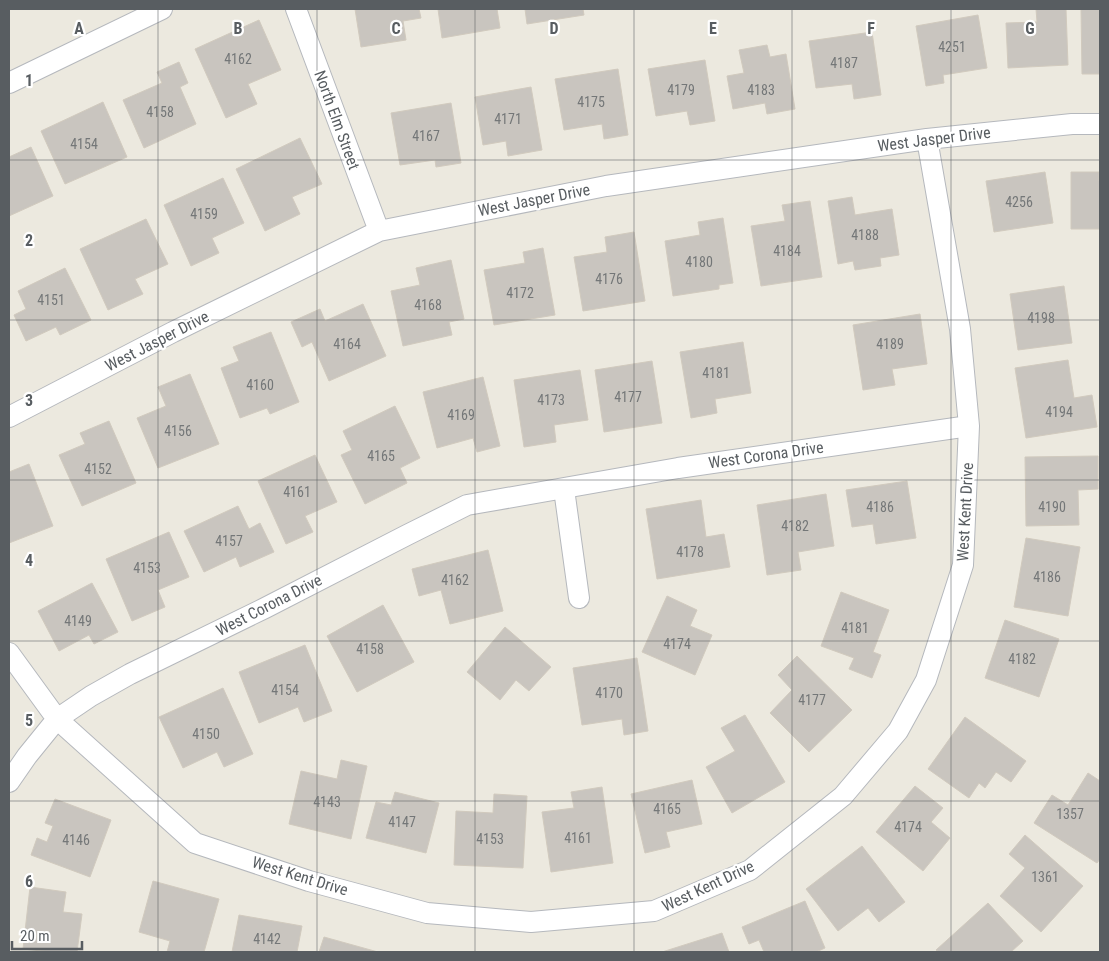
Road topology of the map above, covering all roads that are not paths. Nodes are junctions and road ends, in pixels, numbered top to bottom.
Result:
1 (162, 9) edge
2 (296, 9) edge
3 (9, 84) edge
4 (1100, 124) edge
5 (927, 139) junction
6 (379, 231) junction
7 (9, 417) edge
8 (969, 426) junction
9 (564, 489) junction
10 (579, 598) dead end
11 (9, 653) edge
12 (57, 719) junction
13 (9, 782) edge

1 - 3 street
2 - 6 street, North Elm Street
4 - 5 street, West Jasper Drive
5 - 6 street, West Jasper Drive
5 - 8 street, West Kent Drive
6 - 7 street, West Jasper Drive
8 - 9 street, West Corona Drive
8 - 12 street, West Kent Drive
9 - 10 street
9 - 12 street, West Corona Drive
11 - 12 street, West Kent Drive
12 - 13 street, West Corona Drive

